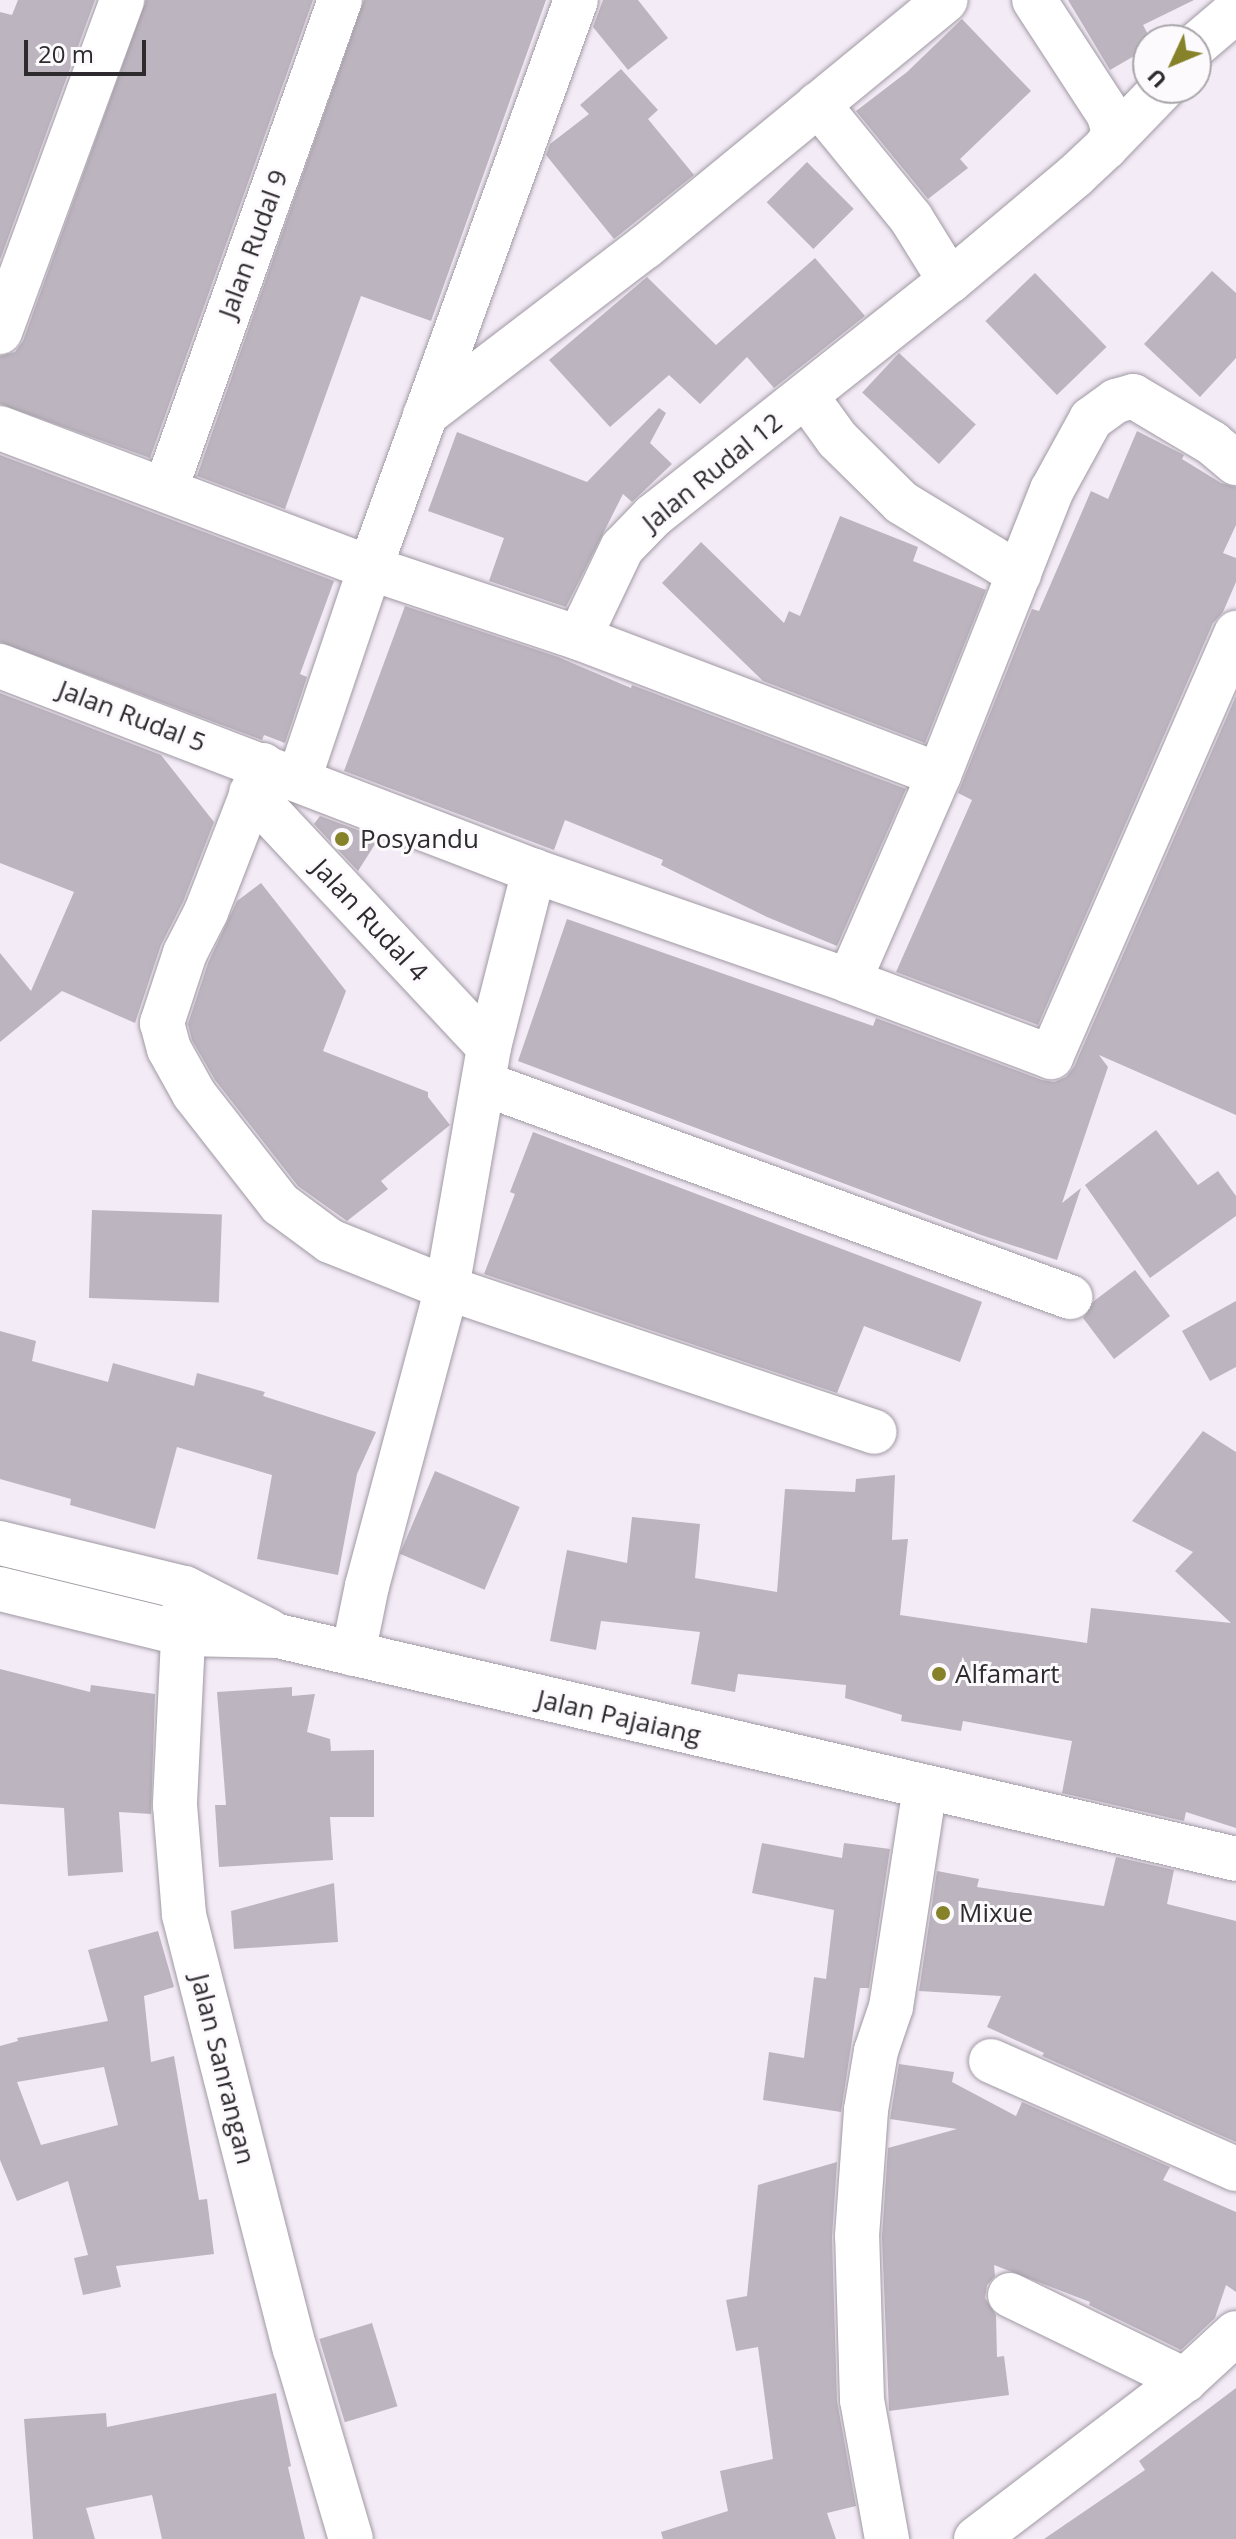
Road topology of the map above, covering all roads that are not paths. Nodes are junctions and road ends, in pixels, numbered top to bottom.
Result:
1 (122, 0) edge
2 (340, 0) edge
3 (576, 0) edge
4 (946, 0) edge
5 (1034, 0) edge
6 (1236, 11) edge
7 (1212, 31) edge
8 (818, 104) junction
9 (1148, 104) edge
10 (1106, 147) junction
11 (950, 281) junction
12 (0, 332) edge
13 (806, 396) junction
14 (425, 415) junction
15 (0, 428) edge
16 (1228, 442) edge
17 (166, 488) junction
18 (370, 568) junction
19 (1019, 574) junction
20 (579, 638) junction
21 (1235, 640) edge
22 (0, 666) edge
23 (939, 775) junction
24 (271, 779) junction
25 (534, 871) junction
26 (849, 981) junction
27 (487, 1066) junction
28 (447, 1288) junction
29 (1070, 1297) dead end
30 (874, 1432) dead end
31 (0, 1543) edge
32 (185, 1588) junction
33 (0, 1589) edge
34 (184, 1634) junction
35 (278, 1636) junction
36 (353, 1654) junction
37 (925, 1788) junction
38 (1236, 1859) edge
39 (991, 2061) dead end
40 (1236, 2169) edge
41 (1010, 2295) dead end
42 (1236, 2333) edge
43 (1185, 2380) junction
44 (351, 2539) edge
45 (887, 2539) edge
46 (976, 2539) edge

1 - 12 street
2 - 17 street, Jalan Rudal 9
3 - 14 street
4 - 8 street
5 - 10 street
6 - 7 street
8 - 11 street
8 - 14 street
9 - 10 street, Jalan Rudal 12
10 - 11 street, Jalan Rudal 12
11 - 13 street, Jalan Rudal 12
13 - 19 street
13 - 20 street, Jalan Rudal 12
14 - 18 street
15 - 17 street
16 - 19 street
17 - 18 street
18 - 20 street
18 - 24 street
19 - 23 street
20 - 23 street
21 - 26 street, Jalan Rudal 5
22 - 24 street, Jalan Rudal 5
23 - 26 street
24 - 25 street, Jalan Rudal 5
24 - 27 street, Jalan Rudal 4
24 - 28 street
25 - 26 street, Jalan Rudal 5
25 - 27 street
27 - 28 street
27 - 29 street
28 - 30 street
28 - 36 street
31 - 32 street
32 - 34 street, Jalan Sanrangan
32 - 35 street
33 - 34 street, Jalan Pajaiang
34 - 35 street, Jalan Pajaiang
34 - 44 street, Jalan Sanrangan
35 - 36 street, Jalan Pajaiang
36 - 37 street, Jalan Pajaiang
37 - 38 street, Jalan Pajaiang
37 - 45 street
39 - 40 street
41 - 43 street
42 - 43 street
43 - 46 street

